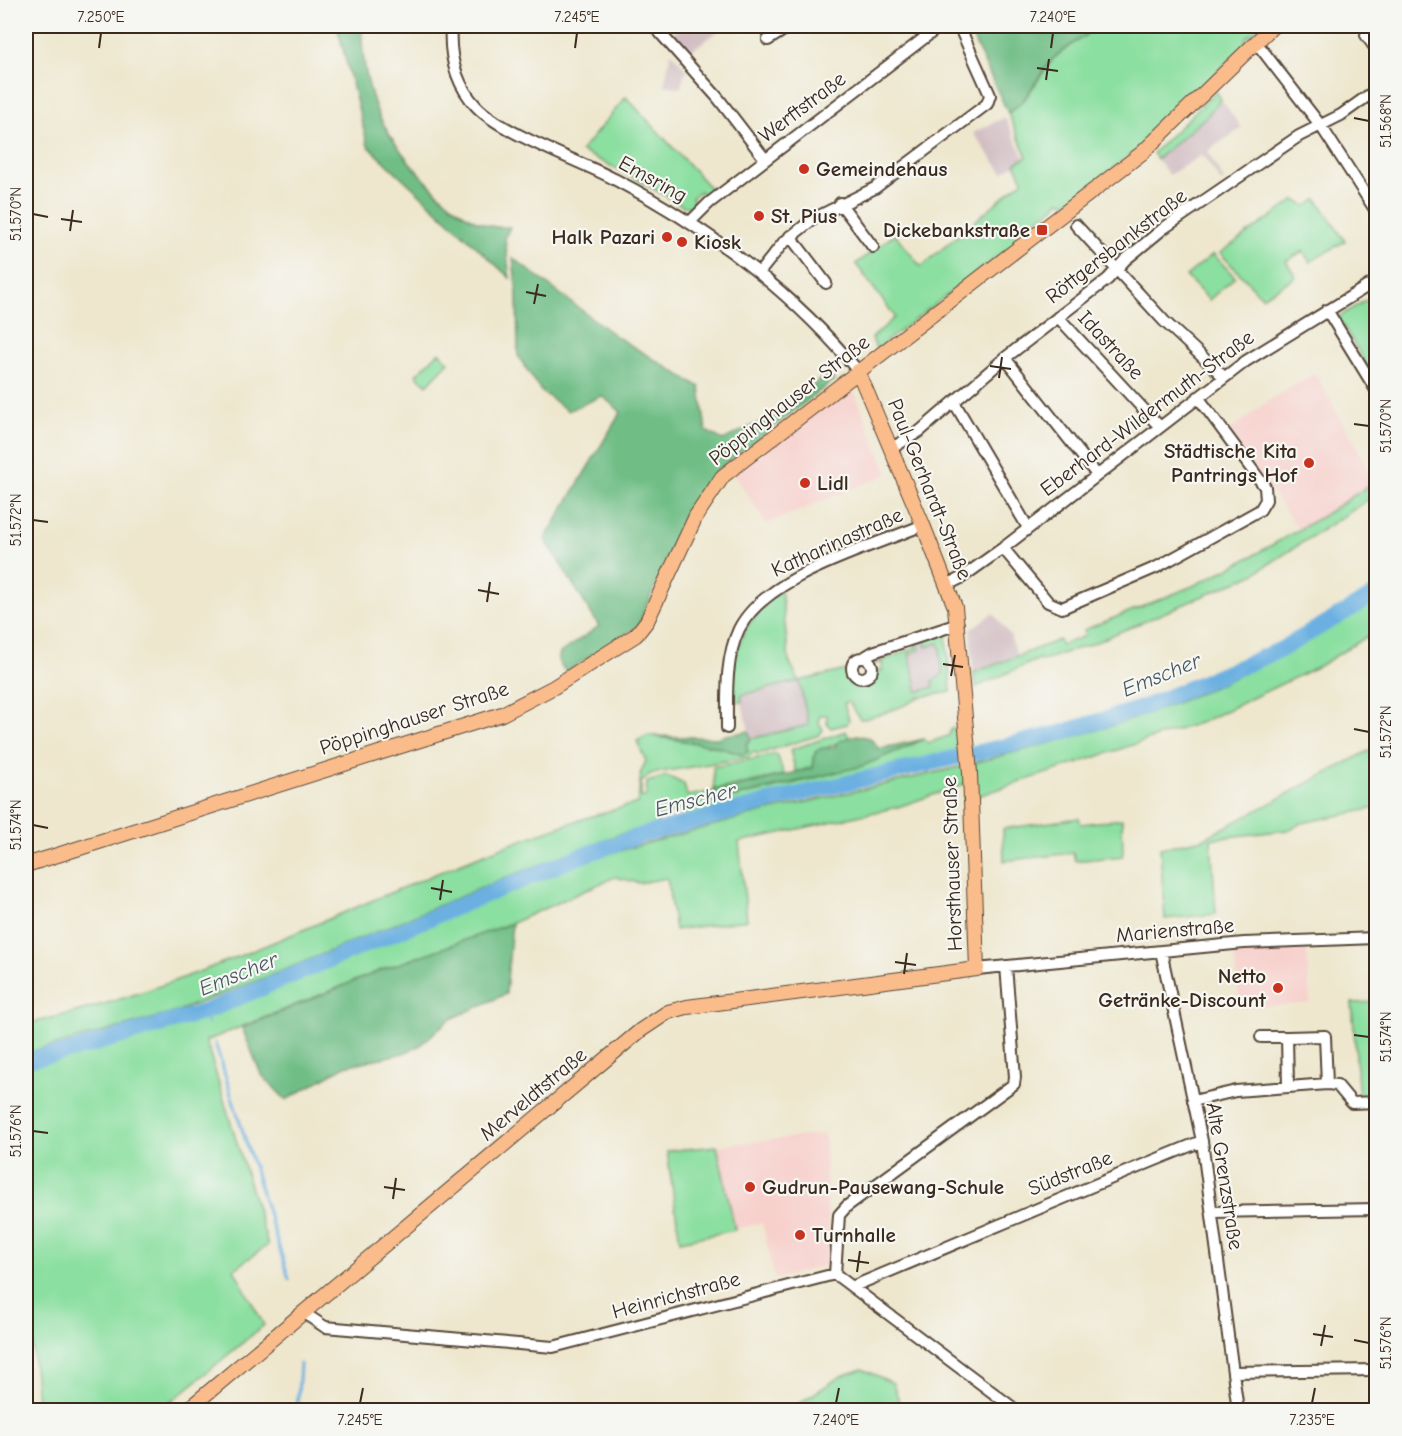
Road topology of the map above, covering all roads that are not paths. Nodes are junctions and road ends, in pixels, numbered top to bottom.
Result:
1 (451, 26) edge
2 (654, 26) edge
3 (790, 26) edge
4 (940, 26) edge
5 (959, 26) edge
6 (1273, 26) edge
7 (1377, 27) edge
8 (768, 40) dead end
9 (1256, 42) junction
10 (1377, 49) edge
11 (1377, 90) edge
12 (1321, 126) junction
13 (765, 159) junction
14 (840, 203) junction
15 (1377, 211) edge
16 (690, 222) junction
17 (1076, 225) dead end
18 (790, 236) junction
19 (873, 247) dead end
20 (1116, 271) junction
21 (759, 273) junction
22 (1377, 280) edge
23 (826, 283) dead end
24 (1327, 310) junction
25 (1058, 317) junction
26 (1005, 358) junction
27 (858, 371) junction
28 (1224, 377) junction
29 (1377, 390) edge
30 (1198, 397) junction
31 (954, 402) junction
32 (1160, 427) junction
33 (892, 448) junction
34 (1096, 475) junction
35 (923, 525) junction
36 (1027, 526) junction
37 (1003, 548) junction
38 (947, 585) junction
39 (957, 624) junction
40 (863, 658) dead end
41 (727, 728) dead end
42 (968, 757) joint
43 (26, 865) edge
44 (1377, 938) edge
45 (1161, 951) junction
46 (1006, 966) junction
47 (977, 969) junction
48 (1260, 1037) dead end
49 (1287, 1037) junction
50 (1327, 1084) junction
51 (1288, 1085) junction
52 (1193, 1101) junction
53 (1377, 1102) edge
54 (1202, 1141) junction
55 (1377, 1209) edge
56 (1213, 1212) junction
57 (835, 1274) junction
58 (854, 1286) junction
59 (304, 1314) junction
60 (1377, 1370) edge
61 (1234, 1372) junction
62 (187, 1410) edge
63 (1016, 1410) edge
64 (1238, 1410) edge

1 - 16 street, Emsring
2 - 13 street
3 - 8 street
4 - 13 street, Werftstraße
5 - 14 street
6 - 9 main road, Pöppinghauser Straße
7 - 10 street
9 - 12 street
9 - 27 main road, Pöppinghauser Straße
11 - 12 street, Röttgersbankstraße
12 - 15 street
12 - 20 street, Röttgersbankstraße
13 - 16 street, Werftstraße
14 - 18 street
14 - 19 street
16 - 21 street, Emsring
17 - 20 street
18 - 21 street
18 - 23 street
20 - 25 street, Röttgersbankstraße
20 - 28 street
21 - 27 street, Emsring
22 - 24 street, Eberhard-Wildermuth-Straße
24 - 28 street, Eberhard-Wildermuth-Straße
24 - 29 street
25 - 26 street, Röttgersbankstraße
25 - 32 street, Idastraße
26 - 31 street, Röttgersbankstraße
26 - 34 street
27 - 33 main road, Paul-Gerhardt-Straße
27 - 43 main road, Pöppinghauser Straße
28 - 30 street, Eberhard-Wildermuth-Straße
30 - 32 street, Eberhard-Wildermuth-Straße
30 - 37 street
31 - 33 street, Röttgersbankstraße
31 - 36 street
32 - 34 street, Eberhard-Wildermuth-Straße
33 - 35 main road, Paul-Gerhardt-Straße
34 - 36 street, Eberhard-Wildermuth-Straße
35 - 38 main road, Paul-Gerhardt-Straße
35 - 41 street, Katharinastraße
36 - 37 street, Eberhard-Wildermuth-Straße
37 - 38 street, Eberhard-Wildermuth-Straße
38 - 39 main road, Paul-Gerhardt-Straße
39 - 40 street
39 - 42 main road, Paul-Gerhardt-Straße
42 - 47 main road, Horsthauser Straße
44 - 45 street, Marienstraße
45 - 46 street, Marienstraße
45 - 52 street, Alte Grenzstraße
46 - 47 street, Marienstraße
46 - 57 street
47 - 59 main road, Merveldtstraße
48 - 49 street
49 - 50 street
49 - 51 street
50 - 51 street
50 - 53 street
51 - 52 street
52 - 54 street, Alte Grenzstraße
54 - 56 street, Alte Grenzstraße
54 - 58 street, Südstraße
55 - 56 street
56 - 61 street, Alte Grenzstraße
57 - 58 street
57 - 59 street, Heinrichstraße
58 - 63 street
59 - 62 main road, Merveldtstraße
60 - 61 street
61 - 64 street, Alte Grenzstraße

